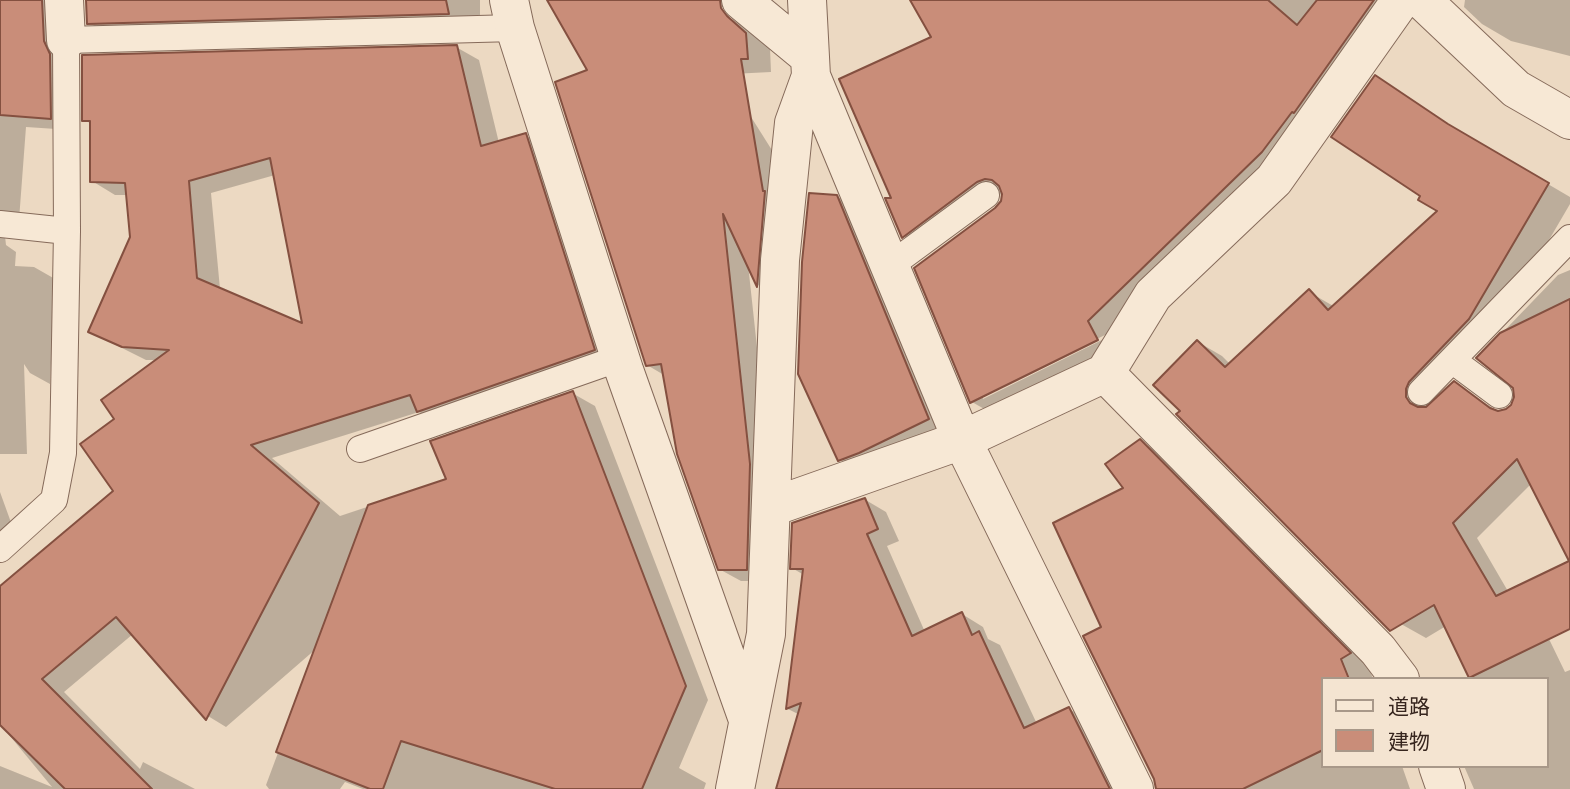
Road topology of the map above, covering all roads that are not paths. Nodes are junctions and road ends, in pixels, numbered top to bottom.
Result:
1 (64, 0) edge
2 (741, 0) edge
3 (807, 0) edge
4 (1401, 0) edge
5 (1422, 0) edge
6 (512, 14) edge
7 (66, 40) junction
8 (810, 66) junction
9 (1570, 120) edge
10 (986, 195) dead end
11 (0, 224) edge
12 (67, 231) junction
13 (1570, 238) edge
14 (891, 265) junction
15 (620, 358) junction
16 (1452, 360) junction
17 (1105, 373) junction
18 (1421, 392) dead end
19 (1499, 395) dead end
20 (962, 440) junction
21 (360, 449) dead end
22 (772, 507) junction
23 (0, 549) edge
24 (1399, 677) edge
25 (747, 717) junction
26 (1439, 768) edge
27 (735, 789) edge
28 (1133, 789) edge
29 (1446, 789) edge

1 - 7 street
2 - 8 street
3 - 8 street
4 - 17 street
5 - 9 street
6 - 7 lane
6 - 15 street
7 - 12 lane
8 - 14 street
8 - 22 street
10 - 14 lane
11 - 12 lane
12 - 23 lane
13 - 16 lane
14 - 20 street
15 - 21 lane
15 - 25 street
16 - 18 lane
16 - 19 lane
17 - 20 street
17 - 24 street
20 - 22 street
20 - 28 street
22 - 25 street
25 - 27 street
26 - 29 street

